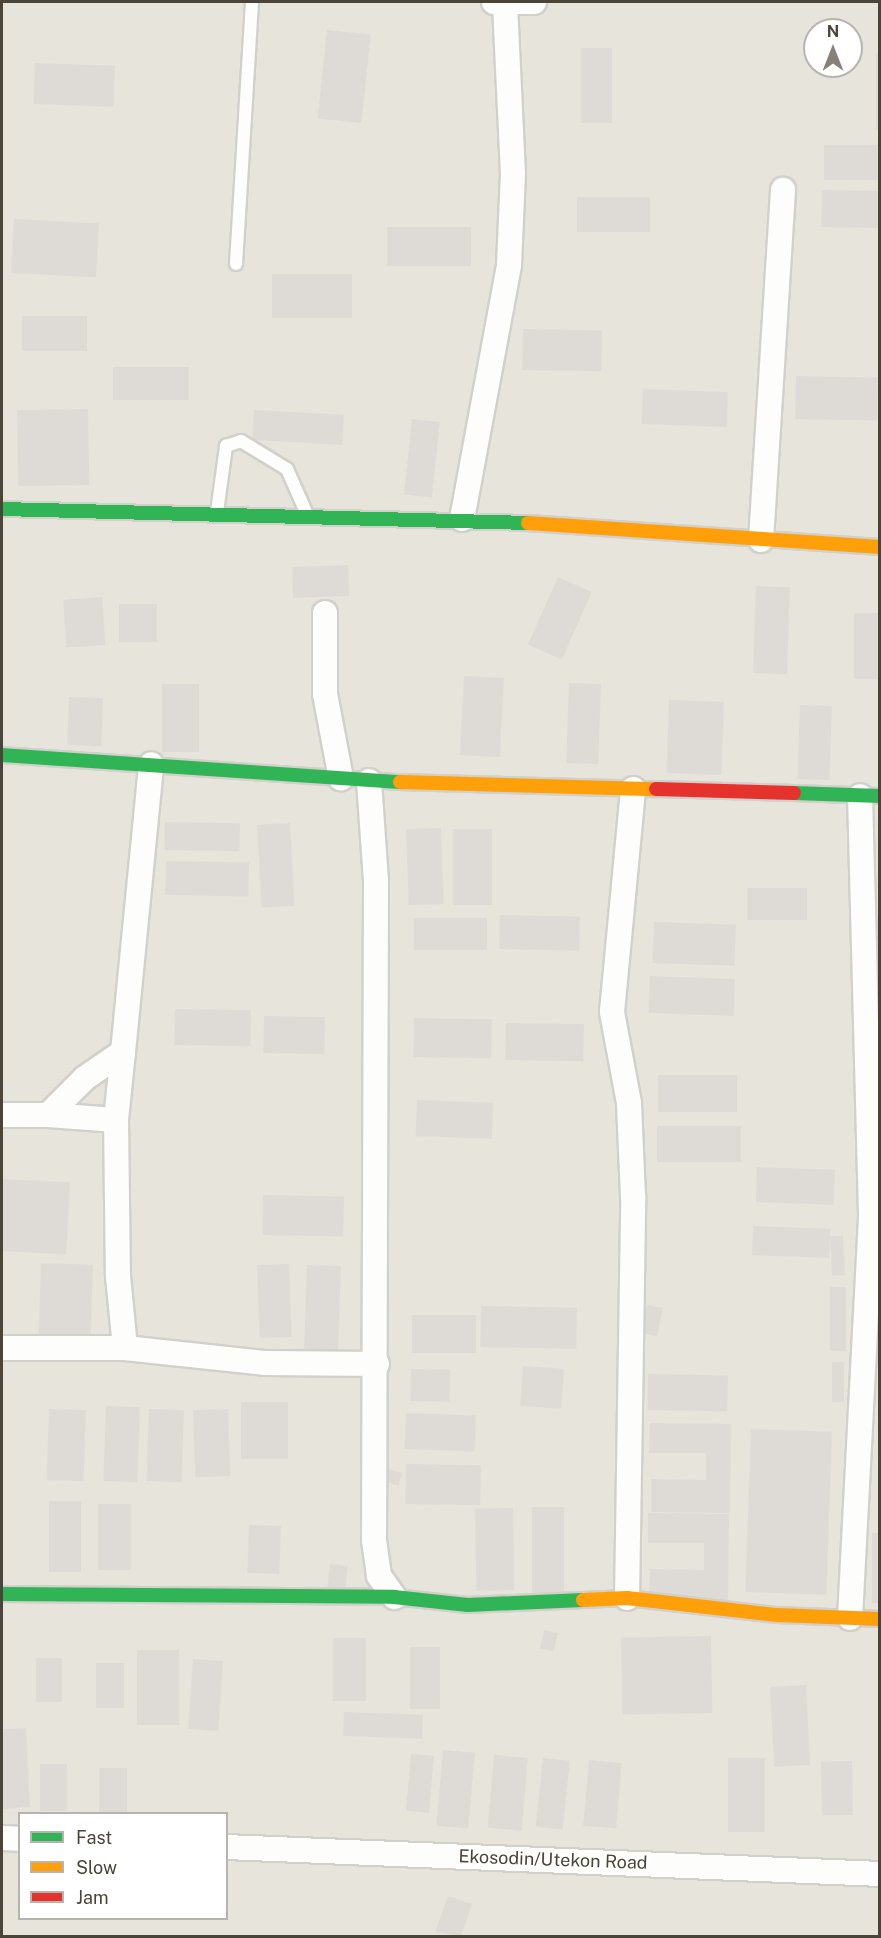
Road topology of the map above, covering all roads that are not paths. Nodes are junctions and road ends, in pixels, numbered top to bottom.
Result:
1 (252, 2) edge
2 (494, 2) edge
3 (505, 2) edge
4 (534, 2) edge
5 (783, 190) dead end
6 (236, 264) dead end
7 (2, 509) edge
8 (217, 513) junction
9 (307, 515) junction
10 (462, 519) junction
11 (761, 540) junction
12 (879, 547) edge
13 (325, 613) dead end
14 (2, 754) edge
15 (151, 764) junction
16 (341, 779) junction
17 (369, 782) junction
18 (633, 789) junction
19 (869, 796) edge
20 (123, 1052) junction
21 (2, 1115) edge
22 (48, 1115) junction
23 (116, 1120) junction
24 (2, 1348) edge
25 (125, 1348) junction
26 (377, 1364) junction
27 (2, 1594) edge
28 (394, 1597) junction
29 (627, 1598) junction
30 (850, 1618) junction
31 (879, 1619) edge
32 (2, 1838) edge
33 (18, 1839) edge
34 (228, 1847) edge
35 (879, 1874) edge

1 - 6 lane
2 - 3 street
3 - 4 street
3 - 10 street
5 - 11 street
7 - 8 street
8 - 9 street
8 - 9 lane
9 - 10 street
10 - 11 street
11 - 12 street
13 - 16 street
14 - 15 street
15 - 16 street
15 - 20 street
16 - 17 street
17 - 18 street
17 - 26 street
18 - 19 street
18 - 29 street
19 - 30 street
20 - 22 street
20 - 23 street
21 - 22 street
22 - 23 street
23 - 25 street
24 - 25 street
25 - 26 street
26 - 28 street
27 - 28 street
28 - 29 street
29 - 30 street
30 - 31 street
32 - 33 street
34 - 35 street, Ekosodin/Utekon Road

